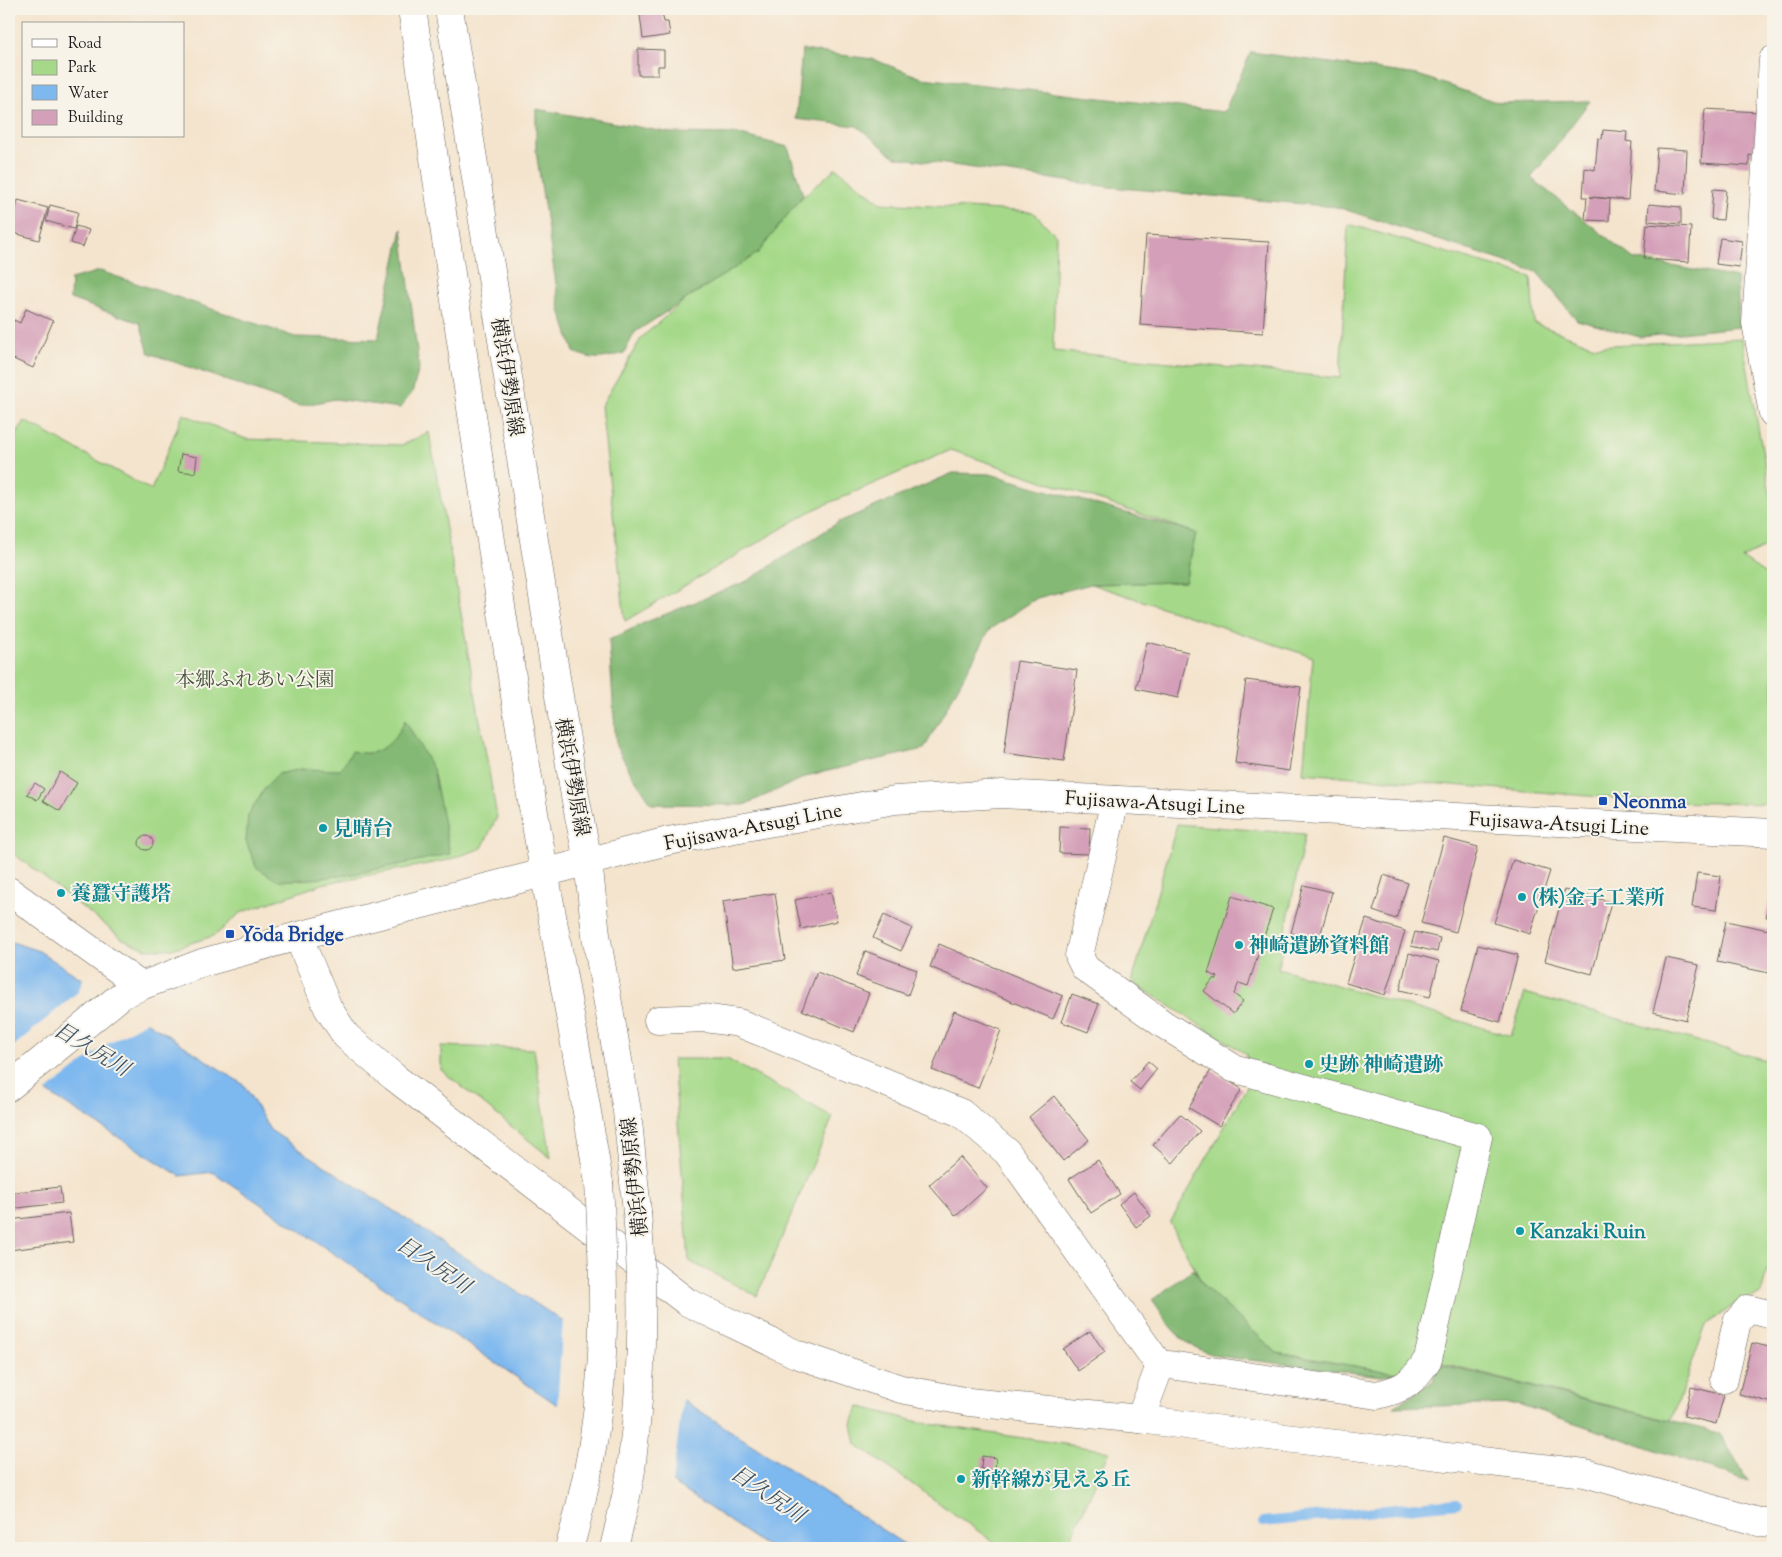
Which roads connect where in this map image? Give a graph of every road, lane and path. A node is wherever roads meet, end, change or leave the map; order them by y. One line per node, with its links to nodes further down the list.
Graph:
1 (412, 9): 10 (main road, 横浜伊勢原線)
2 (449, 9): 9 (main road, 横浜伊勢原線)
3 (1773, 60): 4 (main road)
4 (1772, 100): 5 (main road)
5 (1767, 246): 6 (main road)
6 (1773, 413)
7 (1115, 800): 8 (main road, Fujisawa-Atsugi Line); 9 (main road, Fujisawa-Atsugi Line); 17 (main road)
8 (1773, 833)
9 (588, 861): 10 (main road, Fujisawa-Atsugi Line); 22 (main road, 横浜伊勢原線, bridge)
10 (544, 873): 12 (main road); 21 (main road, 横浜伊勢原線, bridge)
11 (9, 891): 13 (main road)
12 (298, 936): 13 (main road); 19 (main road)
13 (138, 987): 15 (main road)
14 (658, 1020): 17 (main road)
15 (11, 1085)
16 (1773, 1315): 18 (main road)
17 (1160, 1366): 19 (main road)
18 (1724, 1379)
19 (1140, 1419): 20 (main road)
20 (1773, 1522)
21 (569, 1548)
22 (614, 1548)

